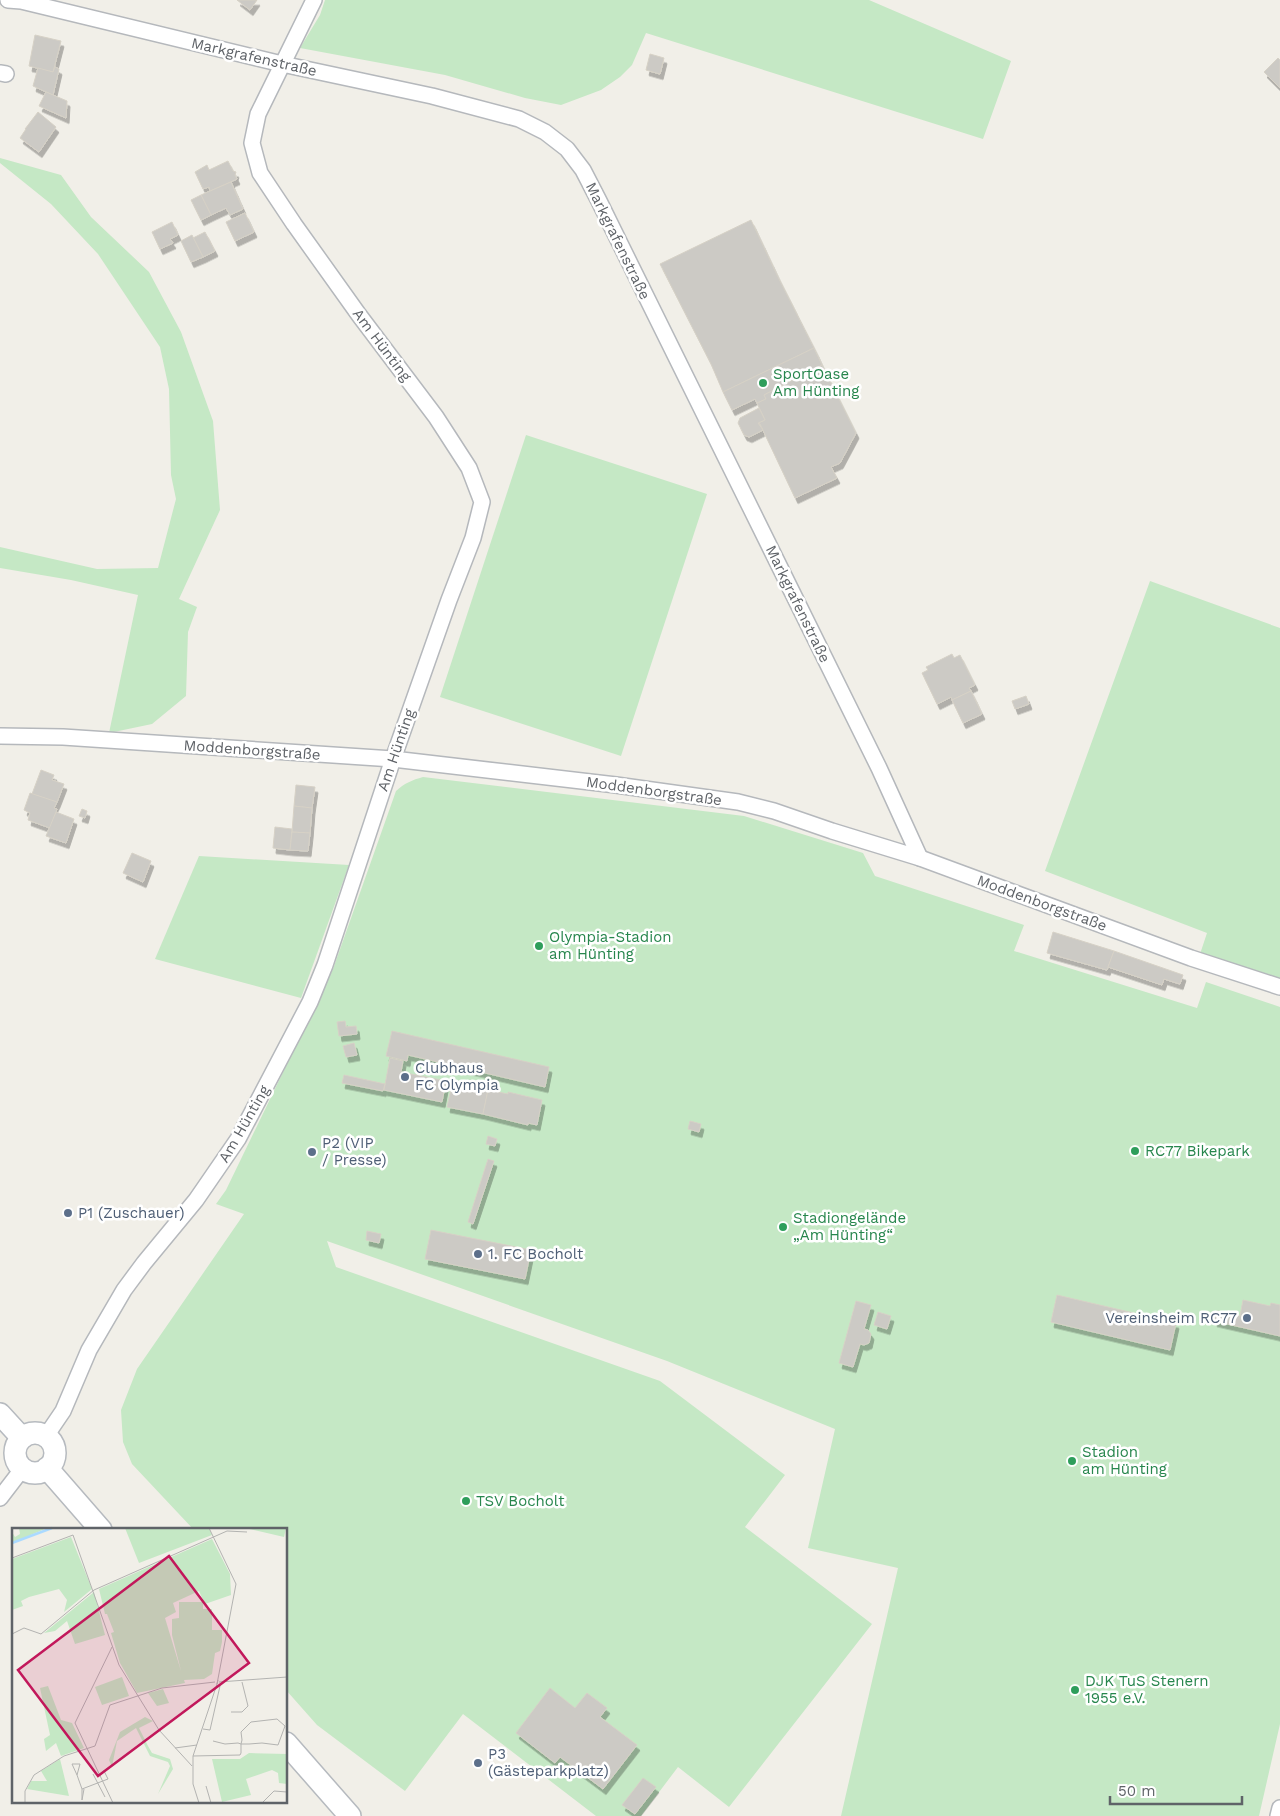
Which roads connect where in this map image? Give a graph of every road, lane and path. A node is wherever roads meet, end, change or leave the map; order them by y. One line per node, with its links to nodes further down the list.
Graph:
1 (8, 0): 3 (street, Markgrafenstraße)
2 (314, 0): 3 (street, Am Hünting)
3 (282, 64): 5 (street, Am Hünting); 6 (street, Markgrafenstraße)
4 (0, 736): 5 (street, Moddenborgstraße)
5 (393, 759): 6 (street, Moddenborgstraße); 9 (street, Am Hünting)
6 (920, 858): 7 (street, Moddenborgstraße)
7 (1280, 987)
8 (0, 1414): 10 (street)
9 (46, 1436): 10 (street); 12 (street)
10 (22, 1438): 11 (street)
11 (23, 1468): 12 (street); 13 (street)
12 (47, 1468): 14 (street)
13 (0, 1498)
14 (99, 1528)
15 (288, 1745): 17 (street)
16 (1280, 1808): 18 (street)
17 (350, 1816)
18 (1278, 1816)

